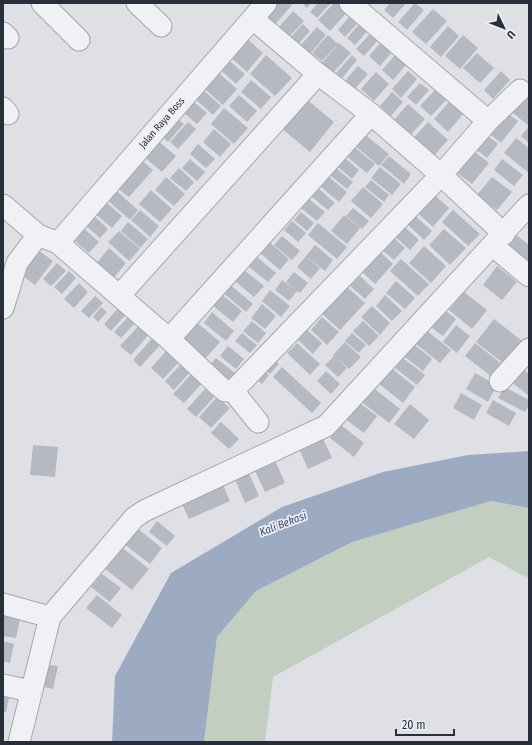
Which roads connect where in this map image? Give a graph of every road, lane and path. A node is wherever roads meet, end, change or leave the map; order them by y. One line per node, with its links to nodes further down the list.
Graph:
1 (42, 3): 7 (street)
2 (137, 3): 6 (street)
3 (266, 3): 5 (street, Jalan Raya Boss)
4 (350, 3): 11 (street)
5 (253, 19): 8 (street); 17 (street, Jalan Raya Boss)
6 (161, 26)
7 (79, 40)
8 (318, 74): 10 (street); 19 (street)
9 (520, 90): 11 (street)
10 (371, 114): 12 (street); 21 (street)
11 (488, 121): 12 (street)
12 (441, 175): 16 (street); 24 (street)
13 (3, 205): 15 (street)
14 (529, 205): 16 (street)
15 (38, 235): 17 (street); 20 (street)
16 (498, 240): 18 (street); 27 (street)
17 (58, 243): 19 (street)
18 (529, 276)
19 (119, 296): 21 (street)
20 (3, 308)
21 (169, 339): 24 (street)
22 (529, 349): 23 (street)
23 (500, 381)
24 (233, 391): 25 (street)
25 (258, 422)
26 (3, 604): 27 (street)
27 (50, 617): 29 (street)
28 (3, 685): 29 (street)
29 (31, 691): 30 (street)
30 (19, 742)

